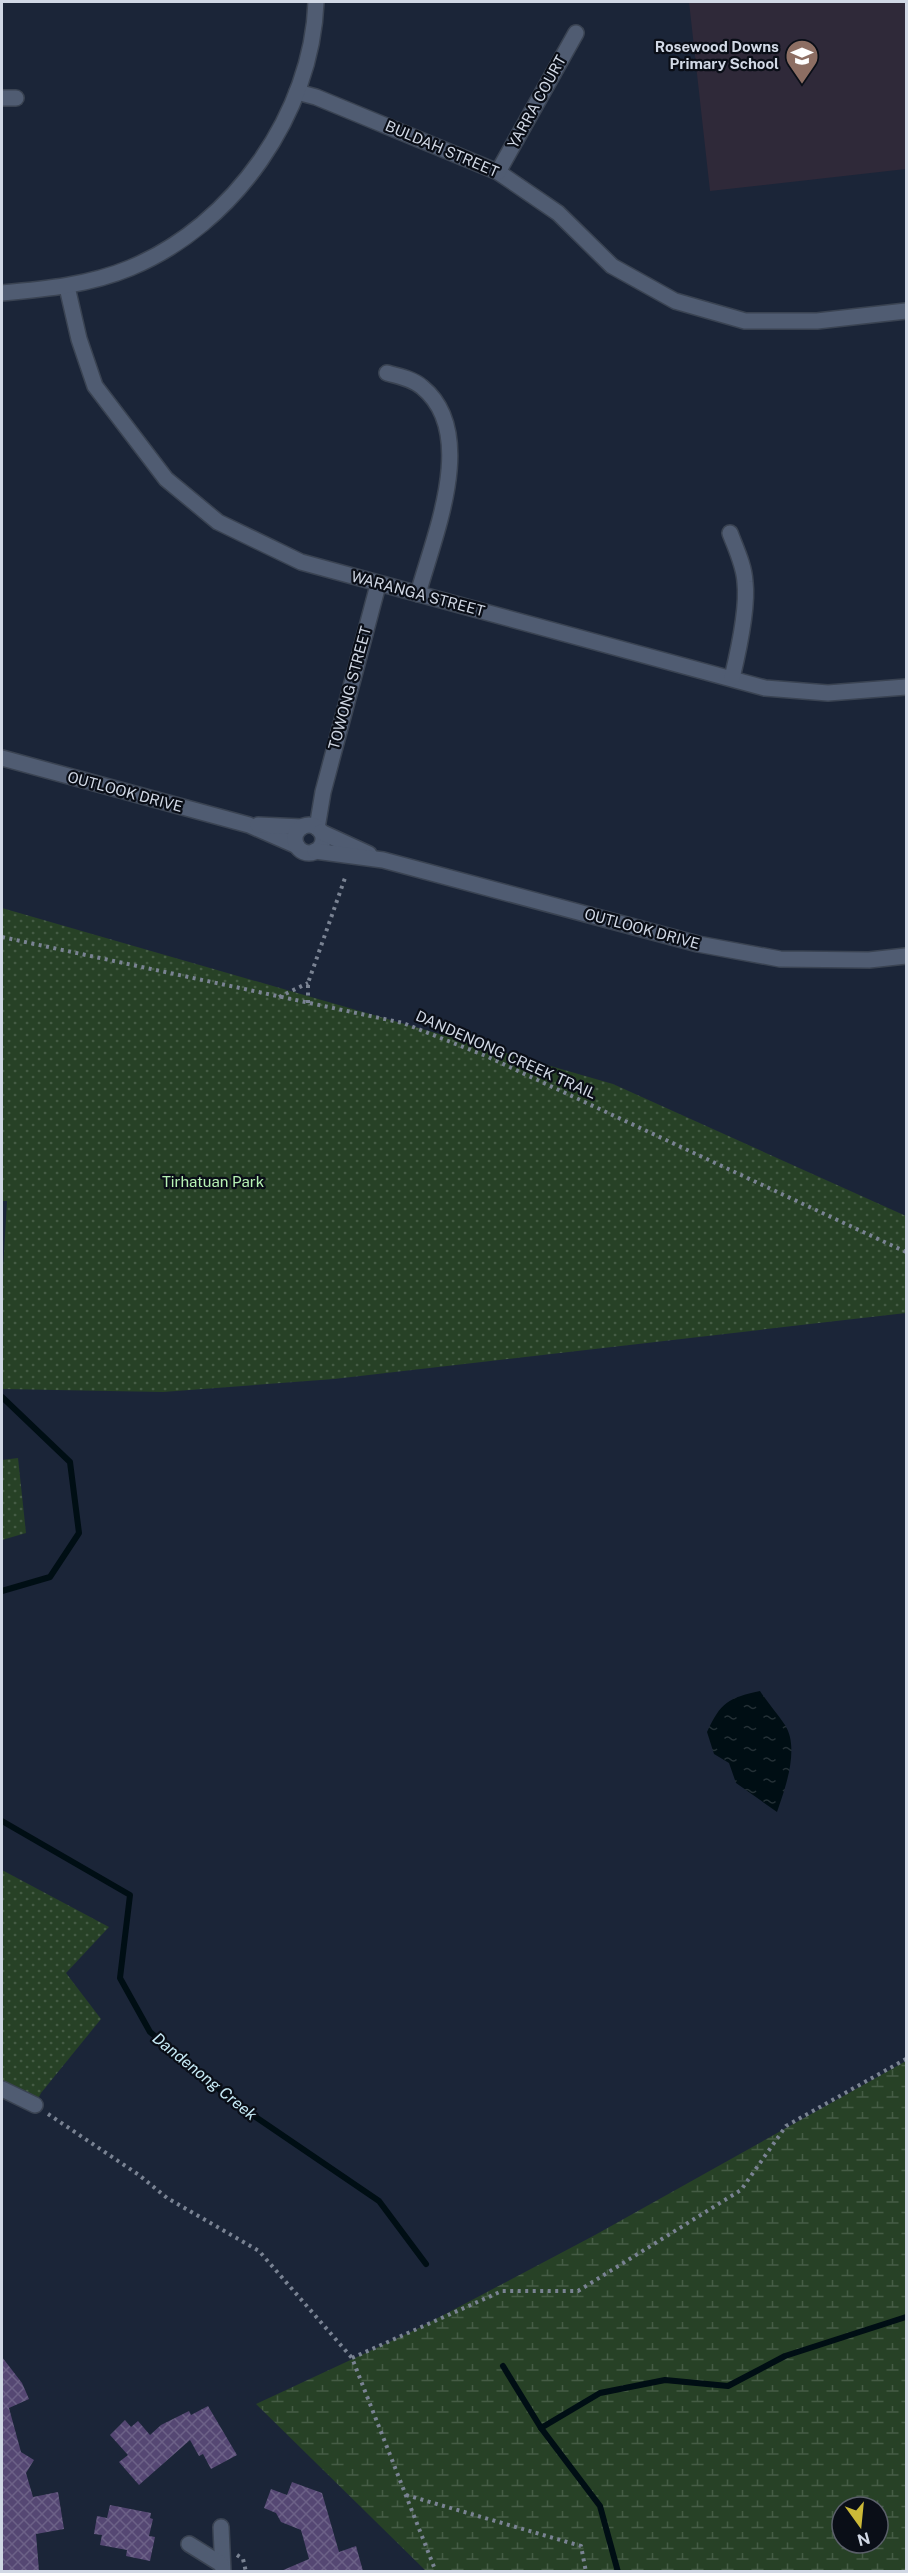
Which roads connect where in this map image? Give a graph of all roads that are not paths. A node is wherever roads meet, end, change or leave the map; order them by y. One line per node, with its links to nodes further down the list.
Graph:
1 (316, 2): 3 (street)
2 (576, 33): 4 (street, YARRA COURT)
3 (297, 92): 4 (street, BULDAH STREET); 5 (street)
4 (498, 172): 7 (street, BULDAH STREET)
5 (67, 287): 6 (street); 10 (street, WARANGA STREET)
6 (2, 293)
7 (906, 311)
8 (387, 373): 11 (street)
9 (730, 533): 12 (street)
10 (378, 585): 11 (street, WARANGA STREET); 16 (street, TOWONG STREET)
11 (418, 594): 12 (street, WARANGA STREET)
12 (732, 678): 13 (street, WARANGA STREET)
13 (906, 687)
14 (2, 758): 15 (street, OUTLOOK DRIVE)
15 (249, 825): 16 (street, OUTLOOK DRIVE); 17 (street, OUTLOOK DRIVE)
16 (312, 828): 17 (street); 18 (street); 19 (street, OUTLOOK DRIVE)
17 (297, 846): 18 (street)
18 (315, 851): 19 (street, OUTLOOK DRIVE)
19 (382, 860): 20 (street, OUTLOOK DRIVE)
20 (906, 956)
21 (2, 2089): 22 (street)
22 (35, 2105)
23 (221, 2527): 25 (street)
24 (189, 2544): 25 (street)
25 (226, 2564)

